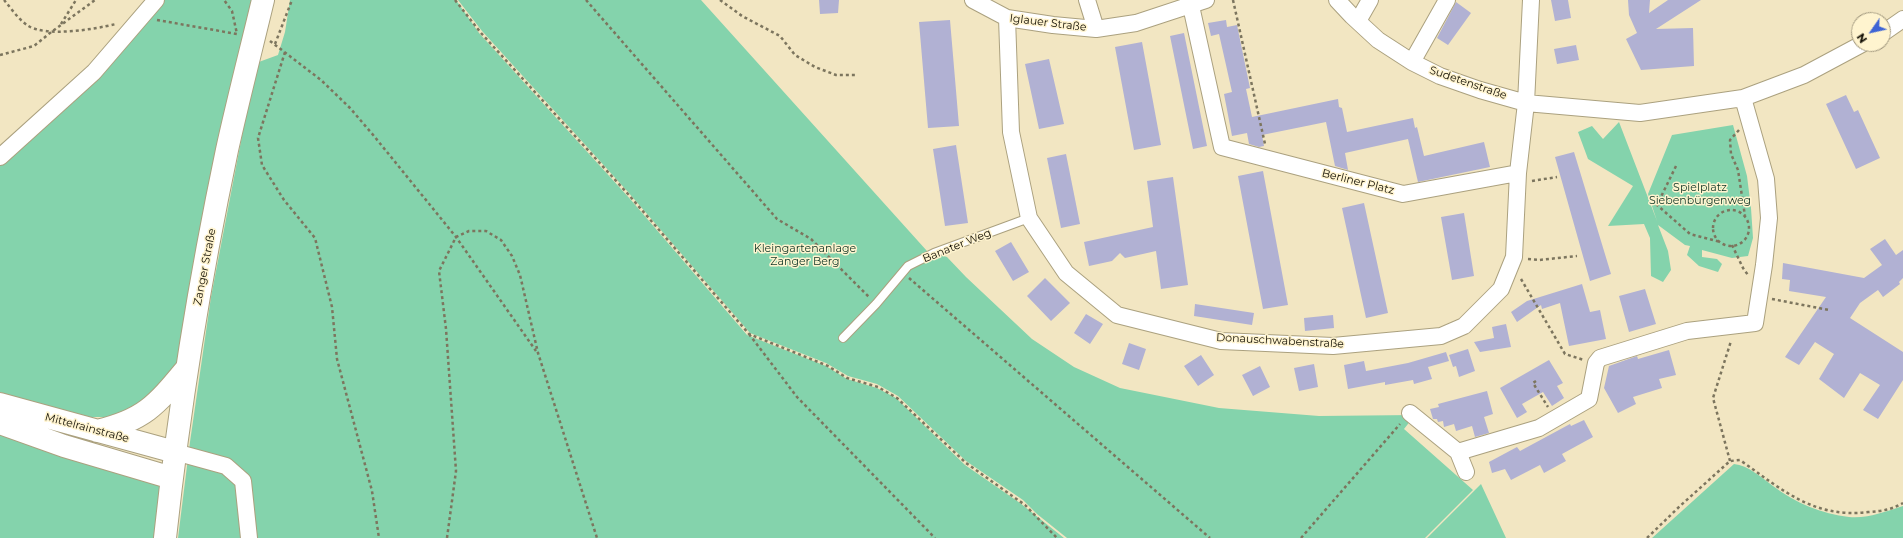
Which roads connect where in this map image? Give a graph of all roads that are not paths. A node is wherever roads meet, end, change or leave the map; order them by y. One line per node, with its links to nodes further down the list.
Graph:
1 (156, 0): 20 (street)
2 (263, 0): 24 (street, Zanger Straße)
3 (1087, 0): 15 (street, Iglauer Straße)
4 (1206, 0): 10 (street, Iglauer Straße)
5 (1337, 0): 13 (street, Sudetenstraße)
6 (1370, 0): 13 (street)
7 (1446, 0): 17 (street)
8 (1531, 0): 19 (street, Donauschwabenstraße)
9 (977, 1): 11 (street, Iglauer Straße)
10 (1180, 5): 15 (street, Iglauer Straße); 21 (street, Berliner Platz)
11 (1007, 18): 15 (street, Iglauer Straße); 22 (street, Donauschwabenstraße)
12 (1903, 19): 14 (street)
13 (1358, 22): 17 (street, Sudetenstraße)
14 (1891, 27)
15 (1096, 29)
16 (1851, 50): 18 (street, Sudetenstraße)
17 (1412, 62): 19 (street, Sudetenstraße)
18 (1743, 98): 19 (street, Sudetenstraße); 30 (street)
19 (1526, 102): 21 (street, Donauschwabenstraße)
20 (0, 157)
21 (1518, 178): 22 (street, Donauschwabenstraße)
22 (1029, 218): 23 (lane, Banater Weg)
23 (843, 338)
24 (186, 368): 28 (street); 29 (street, Zanger Straße)
25 (0, 404): 28 (street, Mittelrainstraße)
26 (1410, 413): 30 (street)
27 (0, 423): 32 (street, Mittelrainstraße)
28 (97, 432): 29 (street, Mittelrainstraße)
29 (175, 452): 32 (street, Zanger Straße); 34 (street)
30 (1458, 452): 31 (street)
31 (1466, 472)
32 (172, 478): 33 (street, Zanger Straße)
33 (165, 538)
34 (249, 538)

